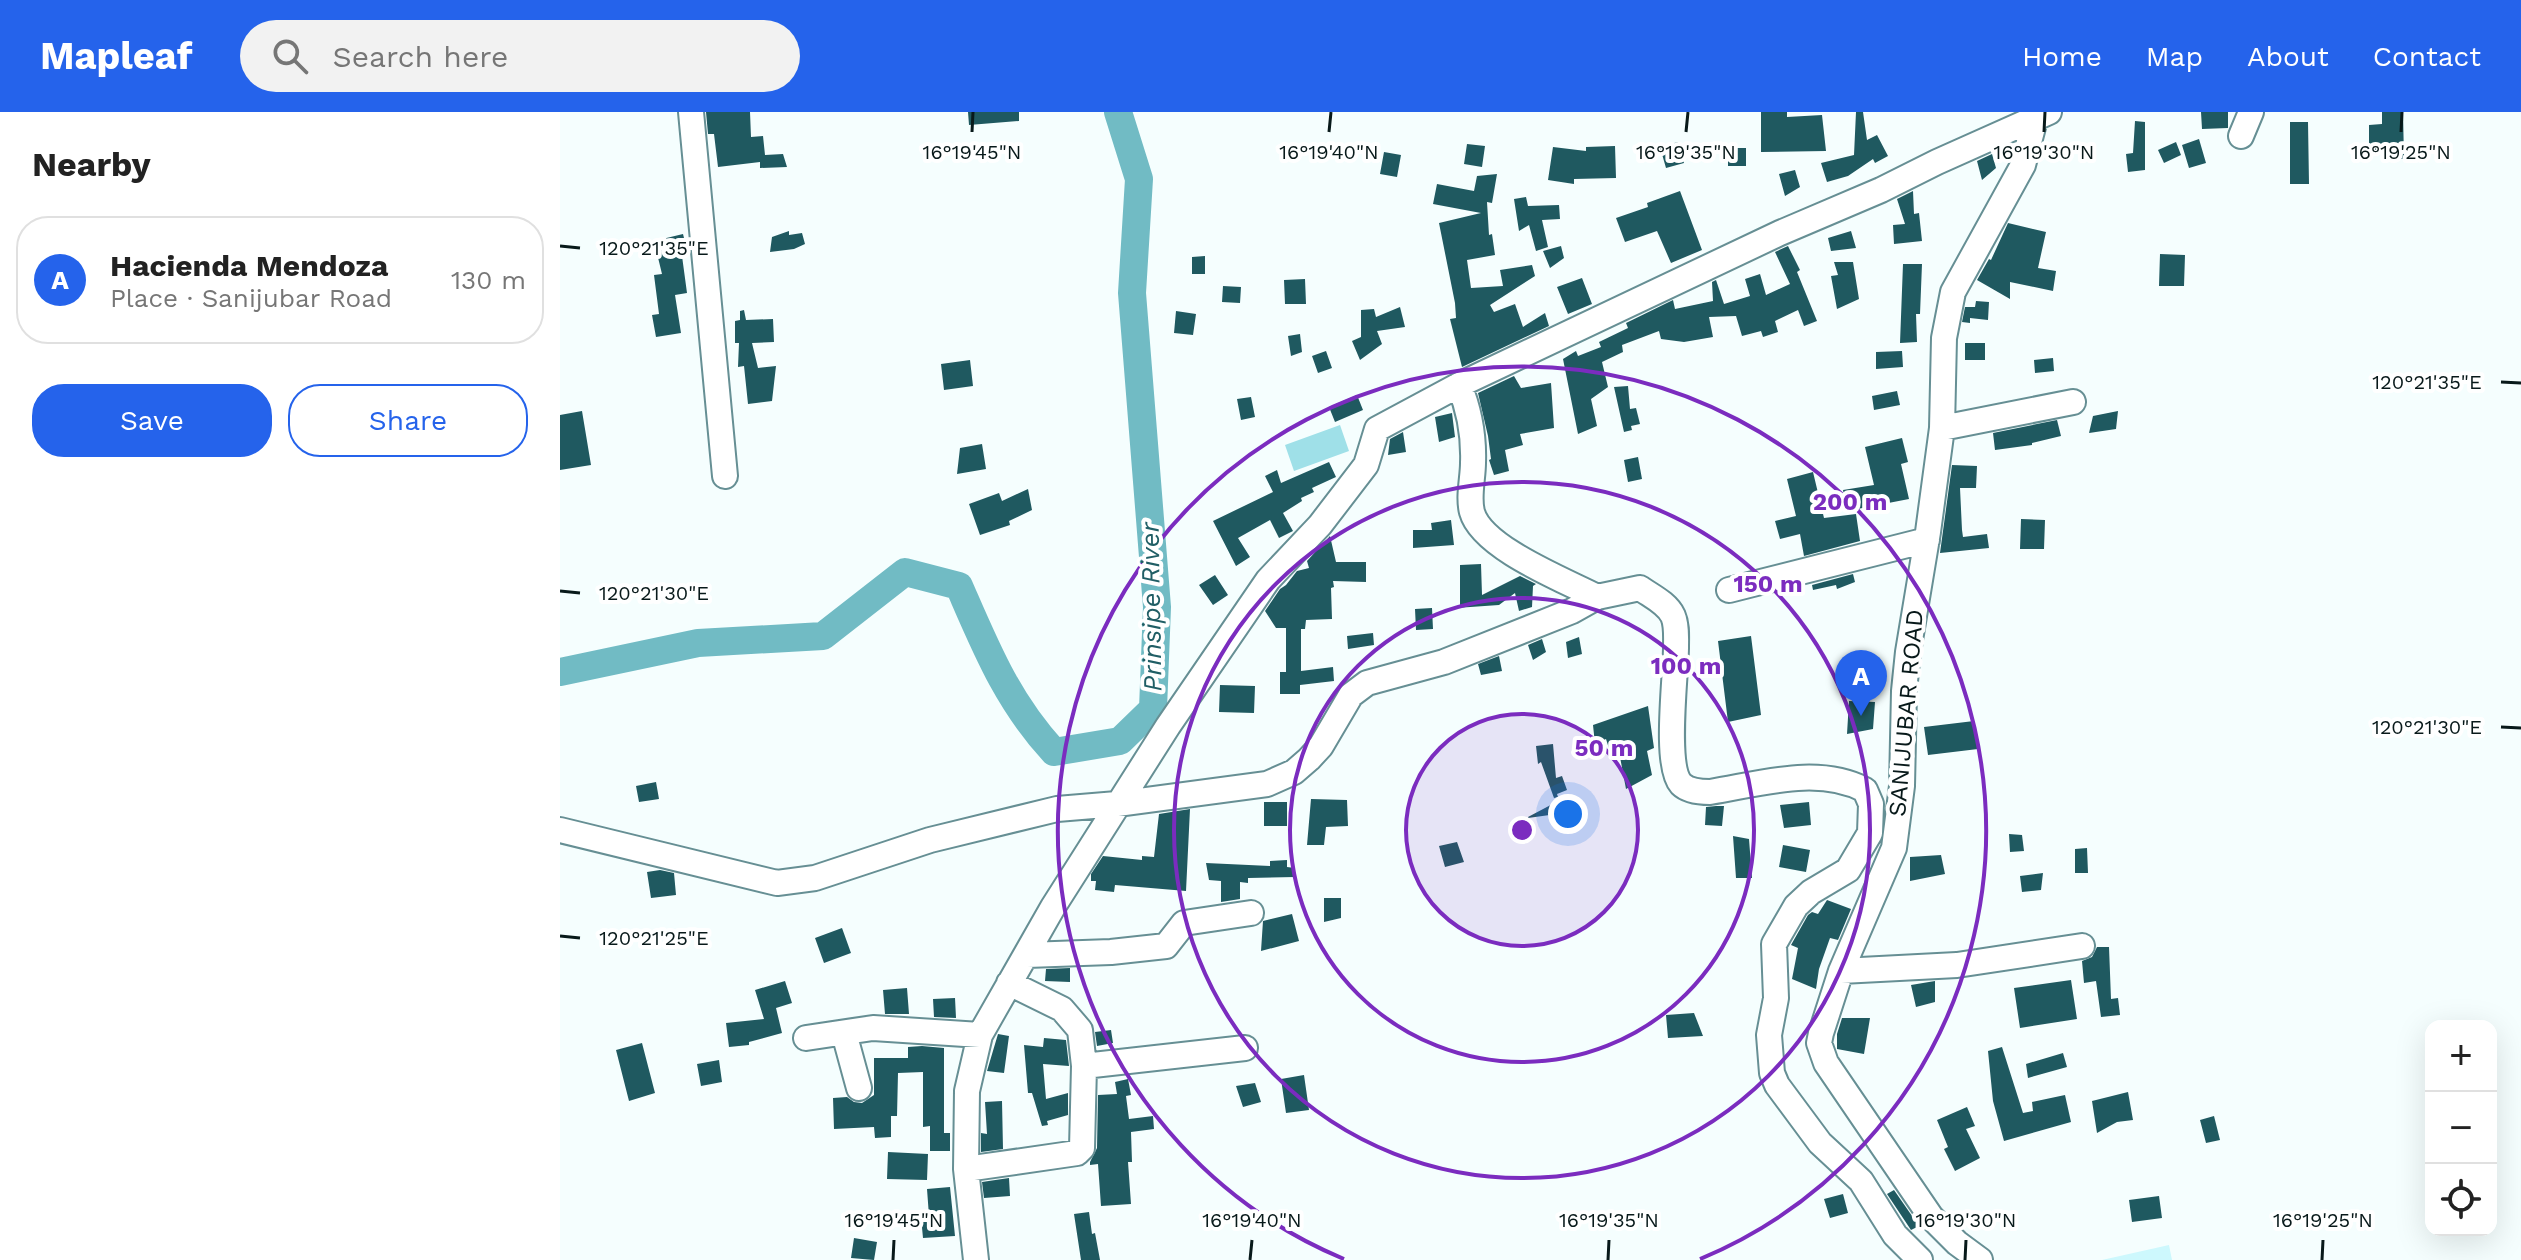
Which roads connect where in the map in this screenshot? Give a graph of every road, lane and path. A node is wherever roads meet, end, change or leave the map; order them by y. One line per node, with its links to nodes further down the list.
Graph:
1 (691, 112): 8 (street)
2 (2251, 112): 4 (street)
3 (2040, 114): 5 (street); 7 (street, SANIJUBAR ROAD)
4 (2241, 136)
5 (1459, 385): 11 (street); 12 (street)
6 (2073, 402): 7 (street)
7 (1942, 428): 9 (street, SANIJUBAR ROAD)
8 (725, 476)
9 (1927, 540): 10 (street); 17 (street, SANIJUBAR ROAD)
10 (1729, 590)
11 (1597, 597): 12 (street); 27 (street)
12 (1117, 804): 13 (street); 16 (street)
13 (560, 830)
14 (1251, 913): 16 (street)
15 (2082, 946): 17 (street)
16 (1027, 955): 18 (street)
17 (1841, 971): 28 (street, SANIJUBAR ROAD)
18 (1009, 983): 20 (street); 22 (street)
19 (844, 1033): 20 (street); 21 (street); 24 (street)
20 (980, 1035): 25 (street)
21 (806, 1038)
22 (1084, 1066): 23 (street); 25 (street)
23 (1240, 1074)
24 (859, 1088)
25 (966, 1169): 26 (street)
26 (976, 1260)
27 (1920, 1260)
28 (1980, 1260)

